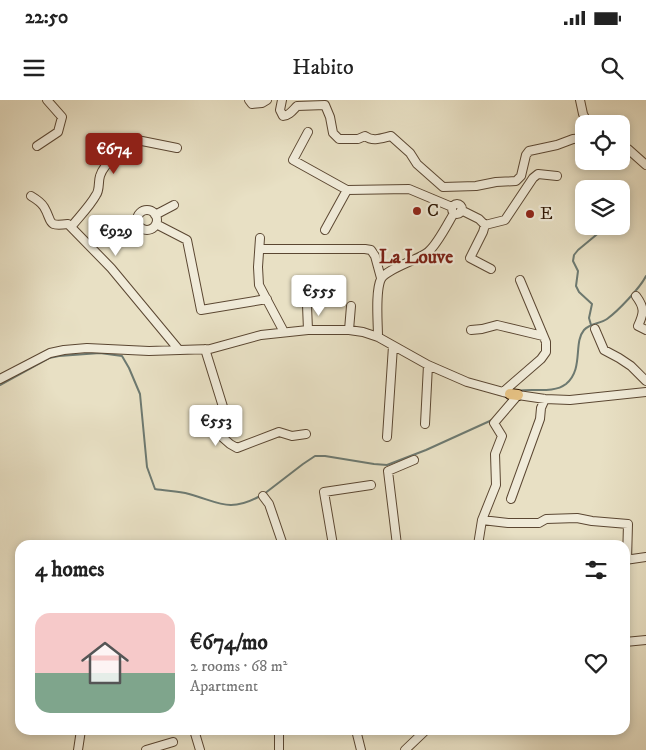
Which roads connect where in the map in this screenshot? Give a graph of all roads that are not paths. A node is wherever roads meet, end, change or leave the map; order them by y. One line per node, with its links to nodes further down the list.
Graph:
1 (47, 100): 9 (street)
2 (250, 100): 3 (street)
3 (267, 100)
4 (282, 100): 8 (street)
5 (580, 100): 6 (street)
6 (584, 115)
7 (308, 132): 14 (street)
8 (575, 139)
9 (37, 146)
10 (177, 148): 22 (street)
11 (630, 151): 12 (street)
12 (646, 165)
13 (557, 176): 21 (street)
14 (347, 190): 17 (street); 23 (street)
15 (31, 196): 22 (street)
16 (174, 206): 18 (street)
17 (456, 210): 21 (street); 28 (street)
18 (155, 215): 19 (street); 20 (street)
19 (156, 224): 20 (street); 31 (street)
20 (138, 225): 24 (street)
21 (485, 225): 27 (street)
22 (72, 227): 44 (street)
23 (325, 230)
24 (106, 235)
25 (260, 238): 26 (street)
26 (260, 249): 28 (street); 31 (street)
27 (491, 269)
28 (381, 278): 41 (street)
29 (520, 280): 40 (street)
30 (636, 296): 38 (street)
31 (267, 299): 39 (street)
32 (307, 305): 35 (street)
33 (351, 306): 36 (street)
34 (595, 329): 47 (street)
35 (308, 330): 36 (street); 39 (street)
36 (349, 330): 41 (street)
37 (471, 330): 40 (street)
38 (646, 330)
39 (284, 332): 43 (street)
40 (544, 336): 49 (street)
41 (378, 337): 42 (street)
42 (392, 346): 45 (street); 53 (street)
43 (205, 349): 44 (street); 52 (street)
44 (179, 350): 46 (street)
45 (428, 365): 49 (street); 51 (street)
46 (0, 379)
47 (646, 381)
48 (646, 392): 50 (street)
49 (512, 394): 50 (street); 58 (street)
50 (546, 399): 57 (street)
51 (425, 424)
52 (306, 434)
53 (387, 436)
54 (414, 460): 61 (street)
55 (372, 485): 60 (street)
56 (263, 496): 59 (street)
57 (511, 499)
58 (482, 520): 62 (street); 63 (street)
59 (281, 540)
60 (332, 540)
61 (396, 540)
62 (479, 540)
63 (627, 540)
64 (646, 557): 65 (street)
65 (630, 559)
66 (646, 640): 67 (street)
67 (630, 642)
68 (81, 735): 74 (street)
69 (196, 735): 76 (street)
70 (279, 735): 77 (street)
71 (357, 735): 78 (street)
72 (421, 735): 79 (street)
73 (173, 742): 75 (street)
74 (78, 750)
75 (146, 750)
76 (200, 750)
77 (279, 750)
78 (361, 750)
79 (405, 750)

